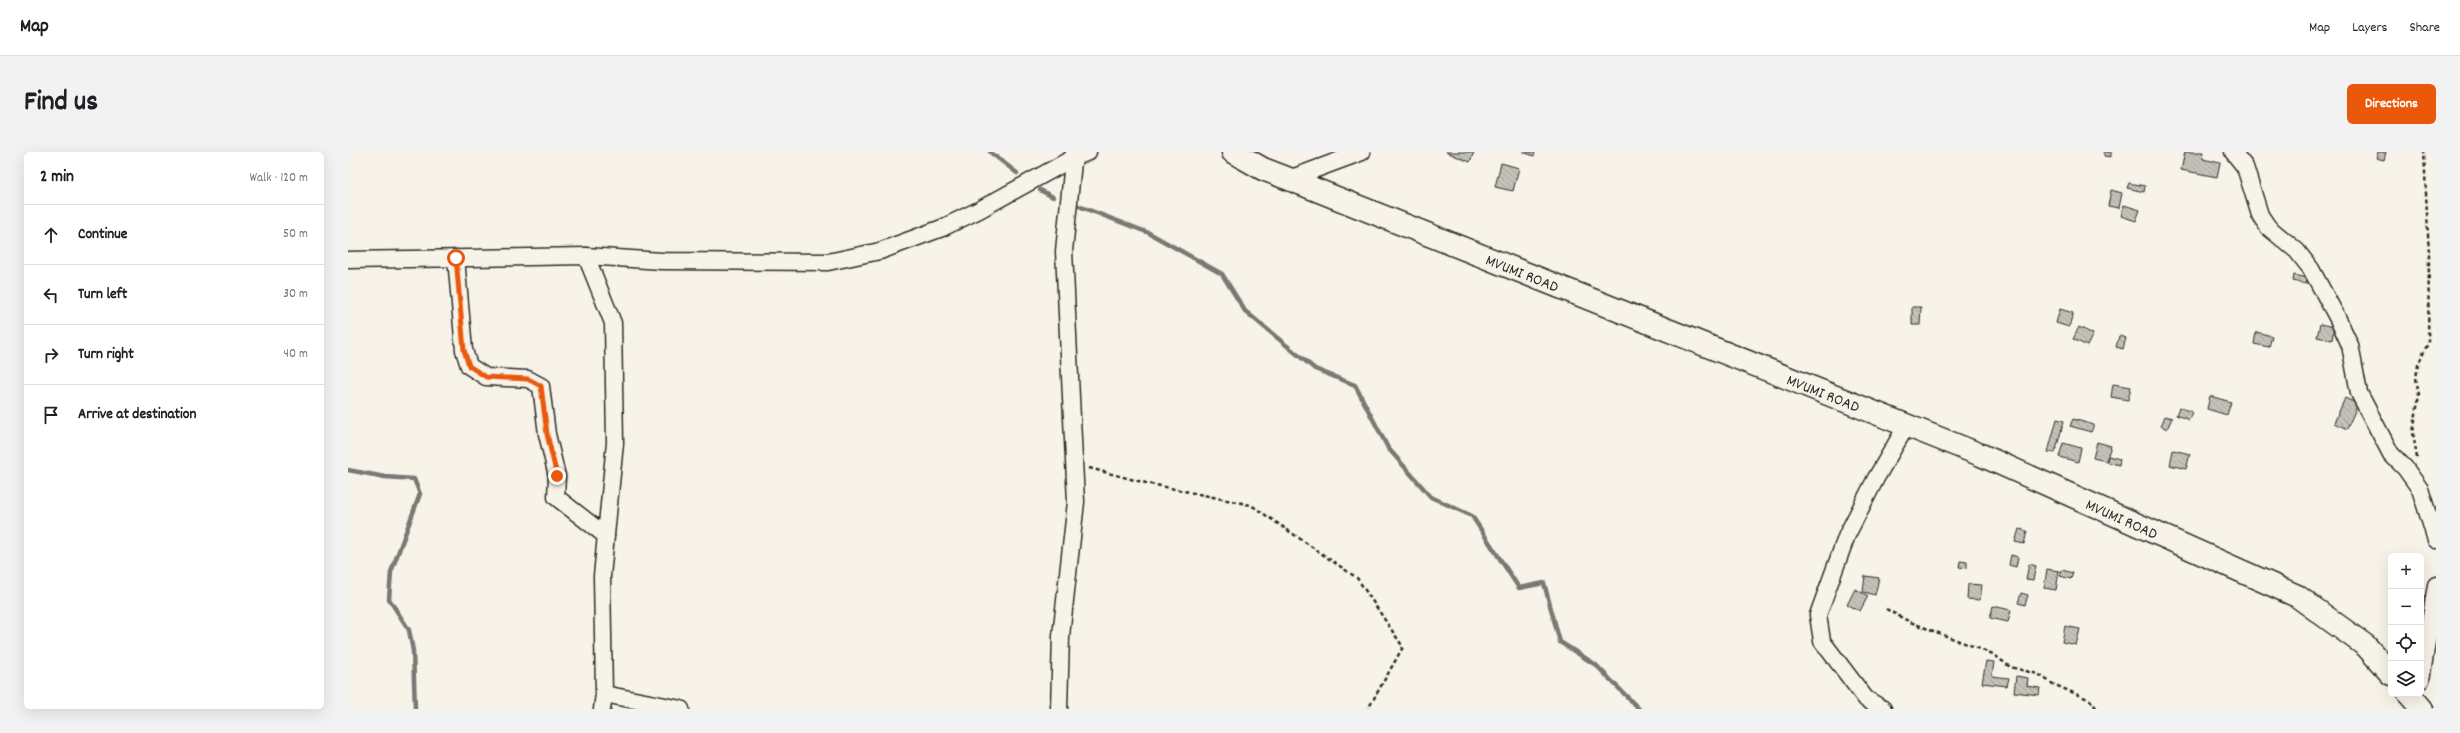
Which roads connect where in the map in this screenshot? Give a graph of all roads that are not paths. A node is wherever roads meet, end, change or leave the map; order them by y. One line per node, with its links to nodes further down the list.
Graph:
1 (1088, 152): 5 (street)
2 (1233, 152): 6 (street, MVUMI ROAD)
3 (1362, 152): 6 (street)
4 (2233, 152): 12 (street)
5 (1074, 155): 7 (street); 18 (street)
6 (1289, 179): 10 (street, MVUMI ROAD)
7 (586, 256): 8 (street); 11 (street)
8 (456, 258): 9 (street); 11 (street)
9 (348, 260)
10 (1907, 425): 15 (street, MVUMI ROAD); 19 (street)
11 (606, 536): 16 (street)
12 (2436, 540)
13 (2436, 585): 14 (street)
14 (2424, 661)
15 (2388, 671)
16 (603, 701): 17 (street)
17 (681, 709)
18 (1058, 709)
19 (1883, 709)

